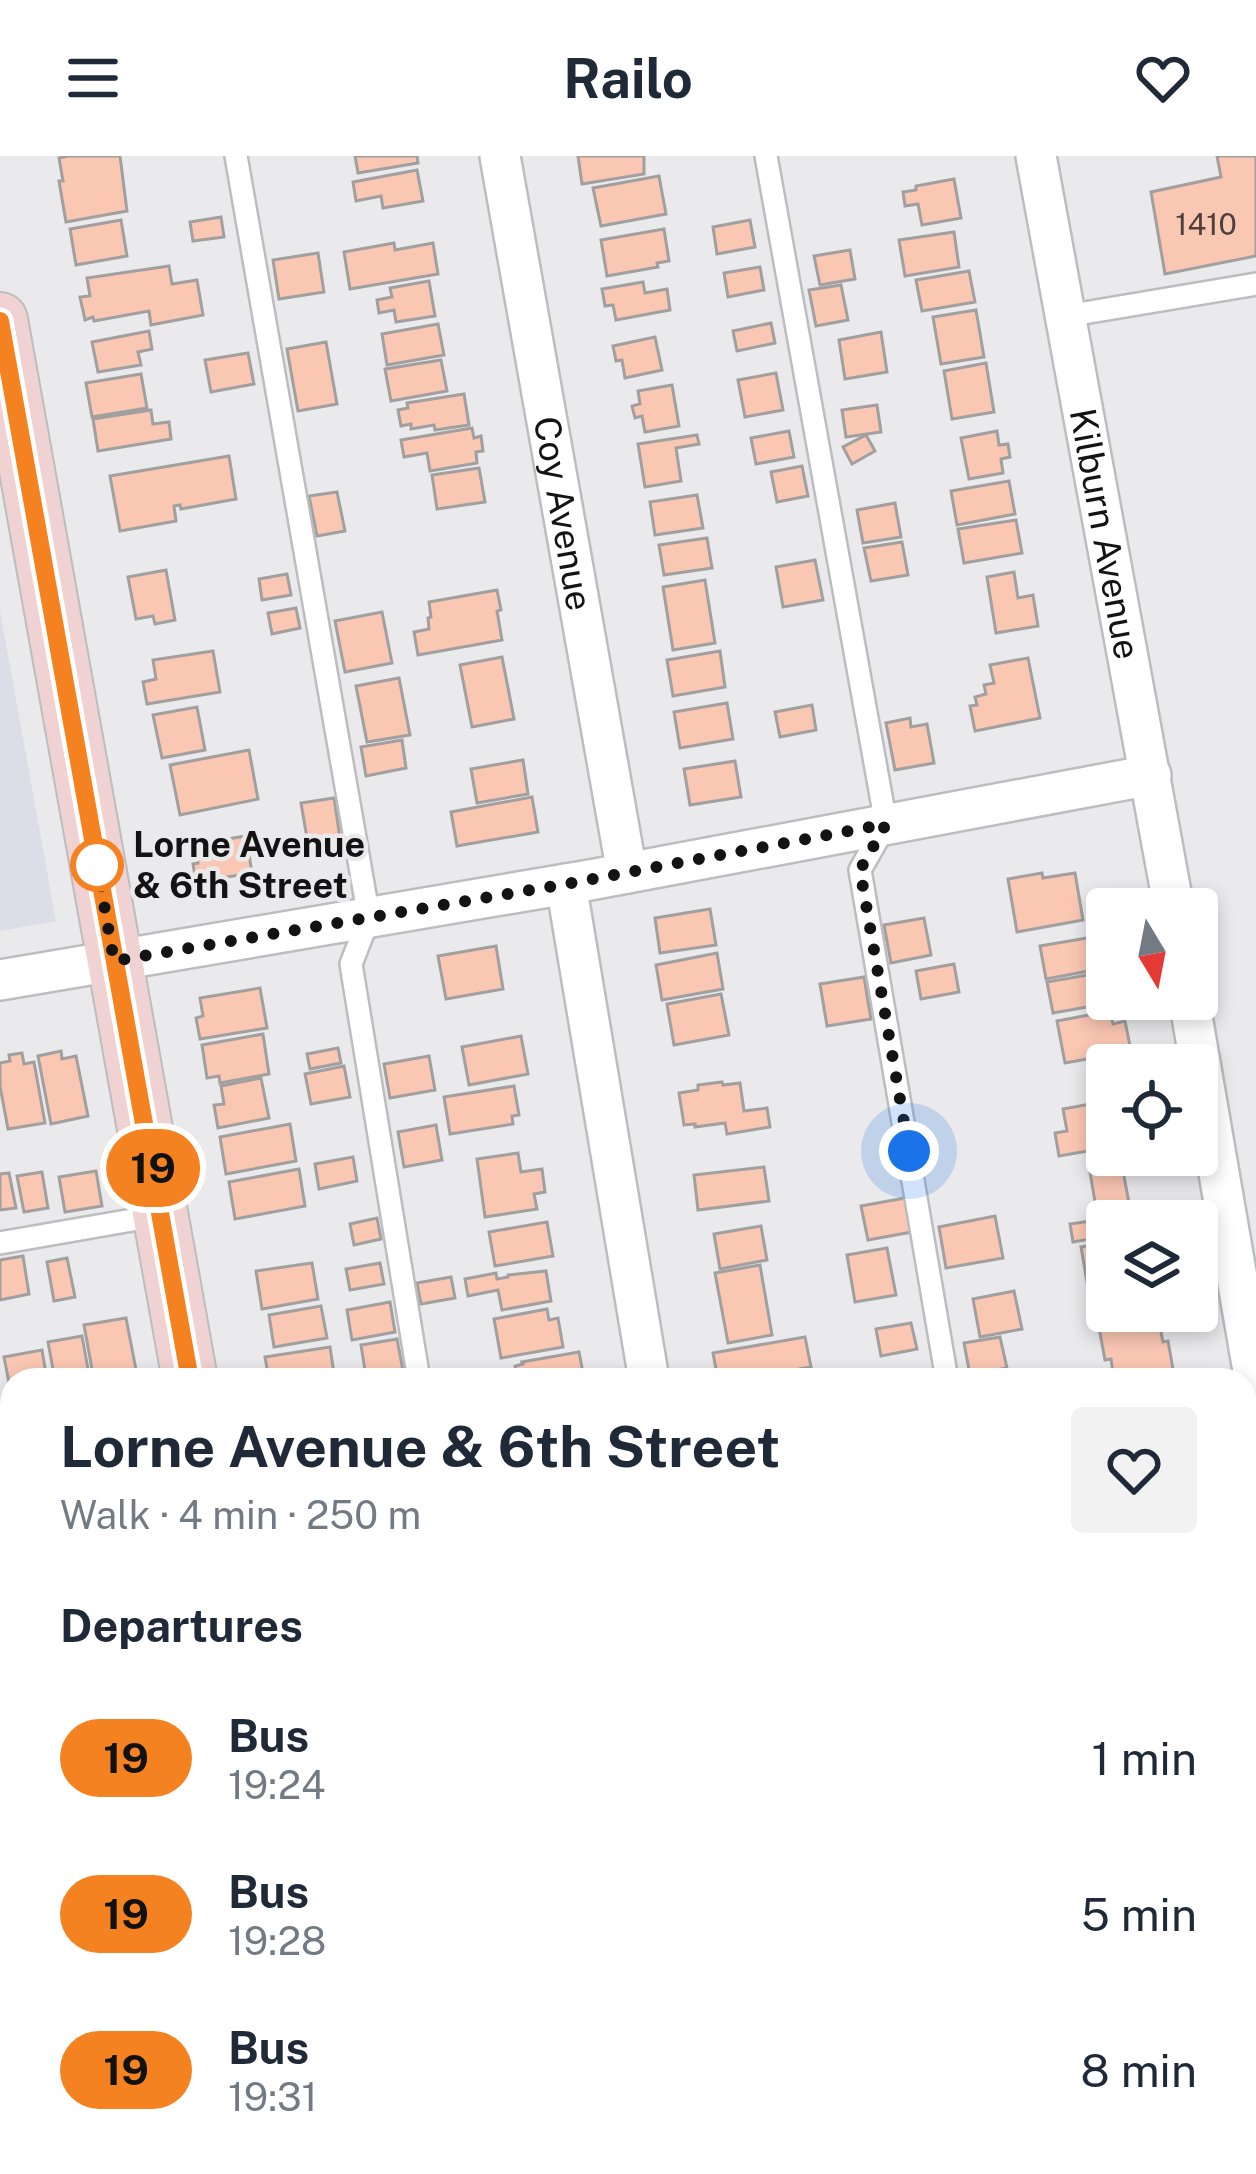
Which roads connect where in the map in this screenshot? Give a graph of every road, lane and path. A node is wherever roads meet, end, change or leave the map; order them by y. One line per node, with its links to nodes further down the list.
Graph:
1 (236, 156): 14 (lane)
2 (500, 156): 11 (street, Coy Avenue)
3 (766, 156): 10 (lane)
4 (1036, 156): 6 (street, Kilburn Avenue)
5 (1256, 284): 6 (lane)
6 (1066, 316): 9 (street, Kilburn Avenue)
7 (0, 320): 8 (main road)
8 (15, 496): 15 (main road)
9 (1151, 775): 10 (street); 13 (street, Kilburn Avenue)
10 (886, 824): 11 (street); 23 (lane)
11 (627, 873): 12 (street)
12 (566, 884): 14 (street); 22 (street)
13 (1170, 888)
14 (369, 918): 15 (street); 21 (lane)
15 (114, 961): 16 (street); 18 (main road)
16 (0, 980)
17 (1193, 1020): 24 (street)
18 (161, 1215): 19 (lane); 20 (main road)
19 (0, 1244)
20 (188, 1368)
21 (417, 1368)
22 (647, 1368)
23 (945, 1368)
24 (1253, 1368)

